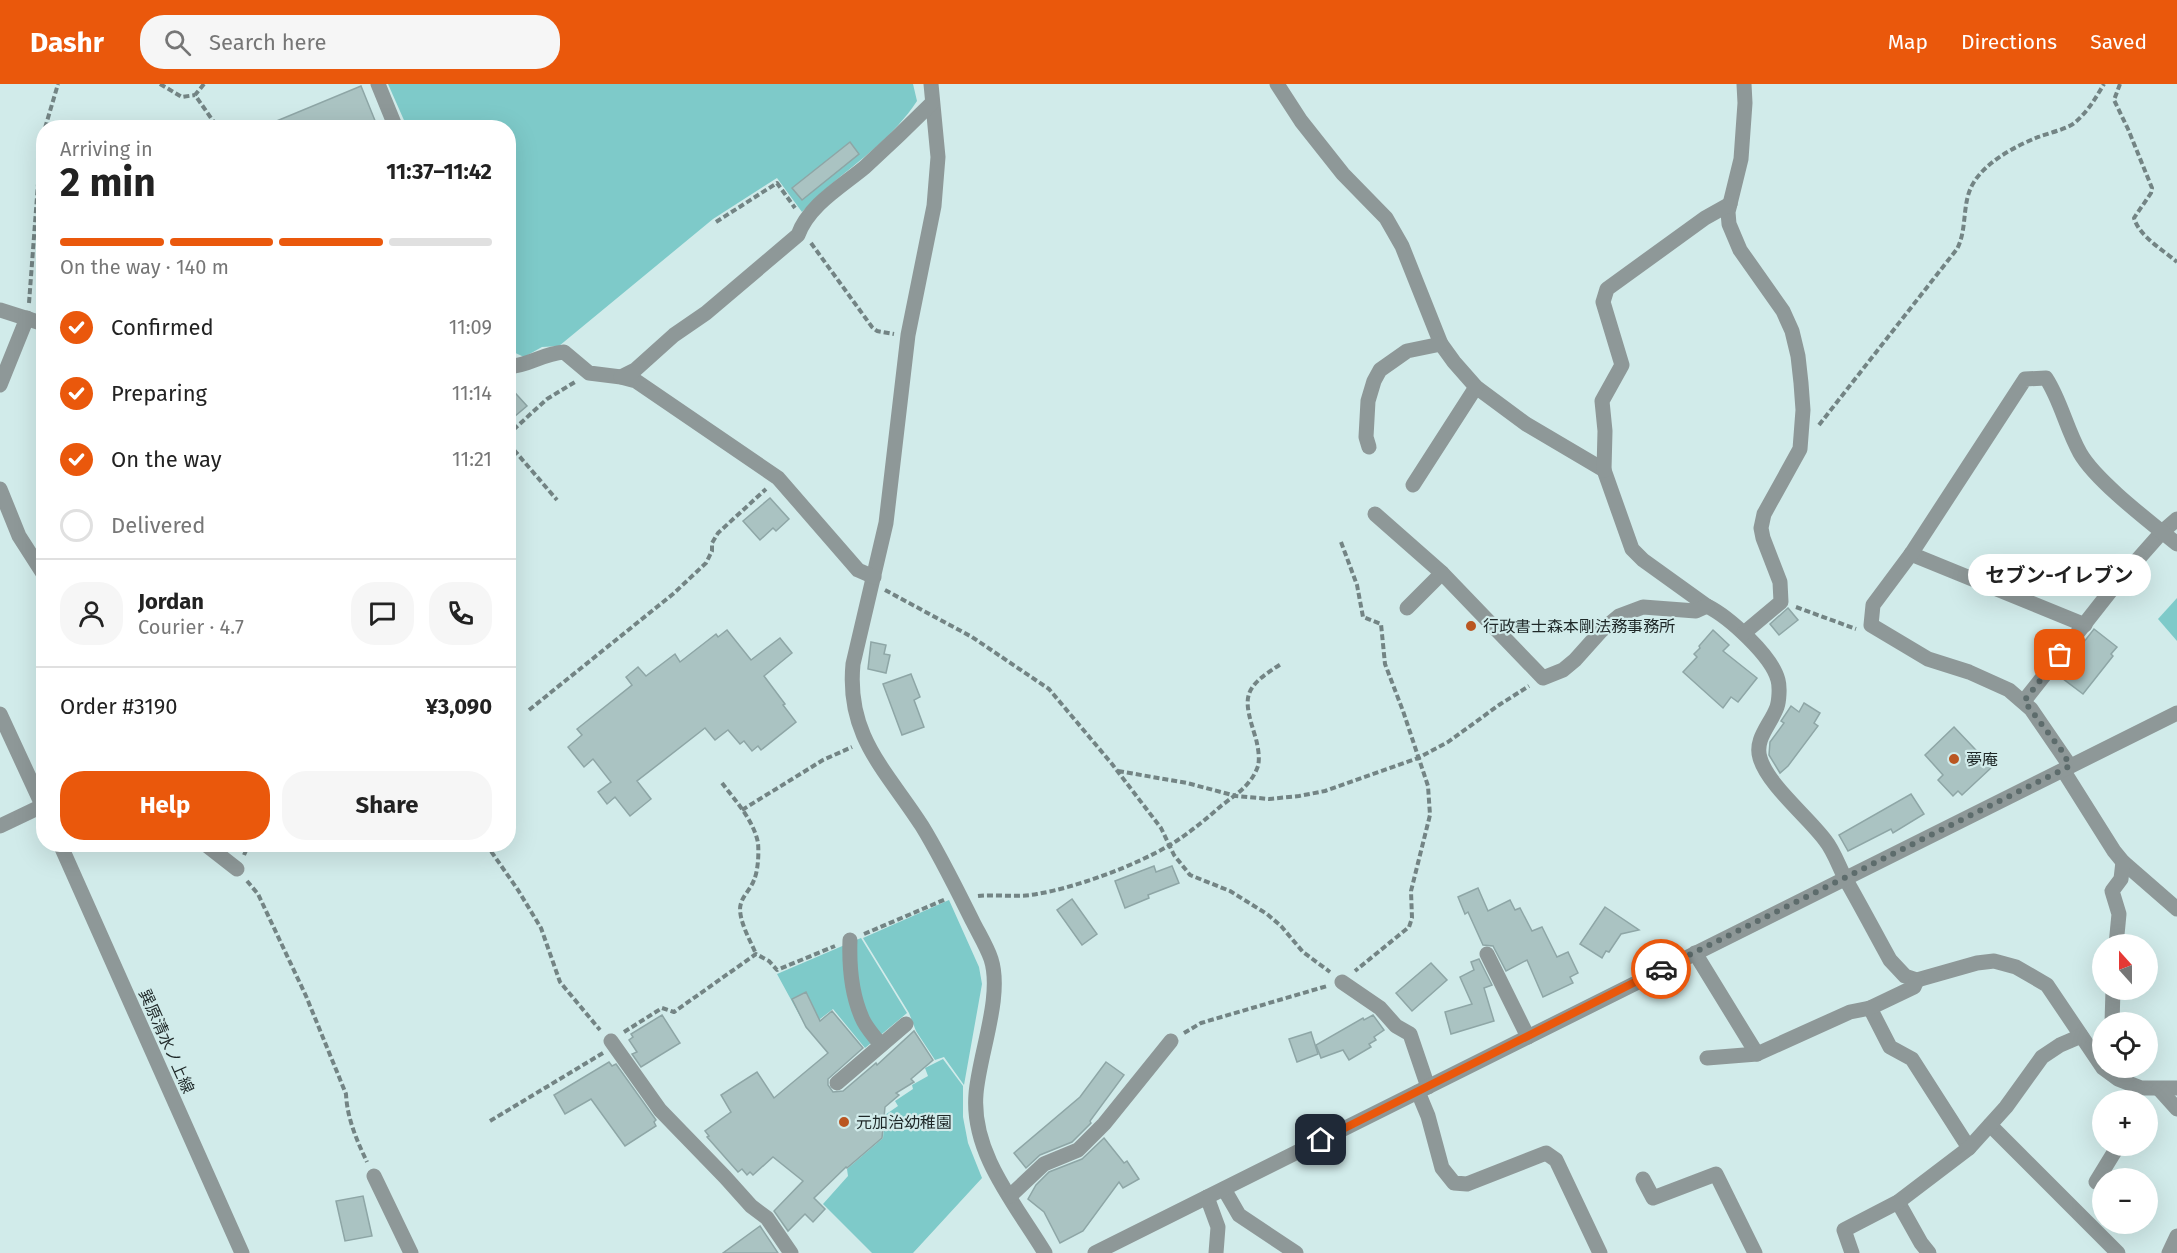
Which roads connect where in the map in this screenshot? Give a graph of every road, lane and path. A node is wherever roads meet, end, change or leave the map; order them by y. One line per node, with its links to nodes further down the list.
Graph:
1 (58, 84): 12 (path)
2 (160, 84): 10 (path)
3 (204, 84): 10 (path)
4 (378, 84): 14 (street)
5 (932, 84): 11 (street)
6 (1277, 84): 24 (street)
7 (1744, 84): 15 (street)
8 (2104, 84): 32 (path)
9 (2120, 84): 19 (path)
10 (195, 95): 13 (path)
11 (932, 103): 18 (street); 23 (street)
12 (47, 120)
13 (212, 120)
14 (393, 120)
15 (1730, 204): 32 (street); 34 (street)
16 (36, 206): 21 (path)
17 (716, 222): 18 (path)
18 (801, 227): 23 (path); 27 (street)
19 (2177, 262)
20 (0, 310): 21 (street)
21 (27, 318): 22 (street); 28 (street)
22 (36, 321)
23 (908, 335): 47 (street)
24 (1440, 344): 29 (street); 31 (street)
25 (516, 366): 26 (street)
26 (588, 374): 27 (street); 30 (path)
27 (621, 377): 35 (street)
28 (0, 385)
29 (1476, 387): 34 (street); 36 (street)
30 (516, 427)
31 (1369, 447)
32 (1800, 449): 48 (street)
33 (516, 452): 38 (path)
34 (1604, 470): 49 (street)
35 (778, 478): 47 (street); 57 (path)
36 (1413, 485)
37 (0, 489): 45 (street)
38 (557, 500)
39 (1375, 514): 46 (street)
40 (2177, 519): 41 (street)
41 (2162, 532): 43 (street); 44 (street); 52 (street)
42 (1341, 542): 61 (path)
43 (2177, 544)
44 (1911, 554): 51 (street); 52 (street)
45 (36, 563)
46 (1442, 573): 50 (street); 55 (street)
47 (873, 581): 60 (street); 63 (path)
48 (1781, 602): 51 (path); 53 (street)
49 (1707, 606): 53 (street); 55 (street)
50 (1407, 608)
51 (1871, 625): 56 (street)
52 (2085, 625): 56 (street)
53 (1744, 633): 76 (street)
54 (1281, 664): 66 (path)
55 (1543, 678): 61 (path)
56 (2024, 701): 62 (street)
57 (529, 710)
58 (2177, 713): 62 (street)
59 (0, 714): 65 (street)
60 (866, 741): 68 (path); 77 (street)
61 (1418, 758): 66 (path); 85 (path)
62 (2066, 768): 74 (street); 76 (street)
63 (1116, 771): 66 (path); 70 (path)
64 (722, 783): 68 (path)
65 (36, 792)
66 (1236, 796): 70 (path)
67 (36, 810): 69 (street)
68 (742, 810): 82 (path)
69 (0, 826)
70 (1169, 846): 77 (path); 85 (path)
71 (64, 852): 114 (street, 巽原清水ノ上線)
72 (215, 852): 75 (street)
73 (492, 852): 91 (path)
74 (2123, 862): 78 (street); 79 (street)
75 (237, 869): 107 (path)
76 (1845, 877): 81 (street); 84 (street)
77 (961, 897): 80 (path); 110 (street)
78 (2177, 909)
79 (2117, 934)
80 (850, 940): 82 (path); 92 (street)
81 (1695, 953): 88 (street); 94 (street)
82 (756, 954): 91 (path)
83 (1487, 954): 88 (street)
84 (1917, 980): 86 (street); 89 (street)
85 (1342, 982): 90 (path); 100 (street)
86 (1870, 1008): 94 (street); 106 (street)
87 (906, 1024): 92 (street)
88 (1528, 1036): 100 (street)
89 (2081, 1036): 93 (street); 105 (street)
90 (1171, 1041): 110 (street)
91 (612, 1044): 104 (path); 116 (street)
92 (881, 1045): 97 (street)
93 (2092, 1052)
94 (1757, 1054): 95 (street)
95 (1707, 1058)
96 (2117, 1078): 101 (street)
97 (837, 1083)
98 (2177, 1088): 99 (street)
99 (2158, 1089): 102 (street); 103 (street)
100 (1423, 1090): 109 (street); 121 (street)
101 (2130, 1090)
102 (2153, 1090)
103 (2177, 1109)
104 (490, 1121)
105 (1990, 1125): 106 (street); 125 (street)
106 (1969, 1148): 112 (street)
107 (374, 1176): 115 (street)
108 (1643, 1179): 122 (street)
109 (1224, 1189): 111 (street); 120 (street)
110 (1010, 1196): 117 (street)
111 (1207, 1197): 118 (street); 119 (street)
112 (1898, 1202): 123 (street); 124 (street)
113 (2177, 1236): 126 (street)
114 (242, 1253)
115 (411, 1253)
116 (791, 1253)
117 (1046, 1253)
118 (1095, 1253)
119 (1216, 1253)
120 (1296, 1253)
121 (1600, 1253)
122 (1755, 1253)
123 (1852, 1253)
124 (1929, 1253)
125 (2118, 1253)
126 (2169, 1253)

